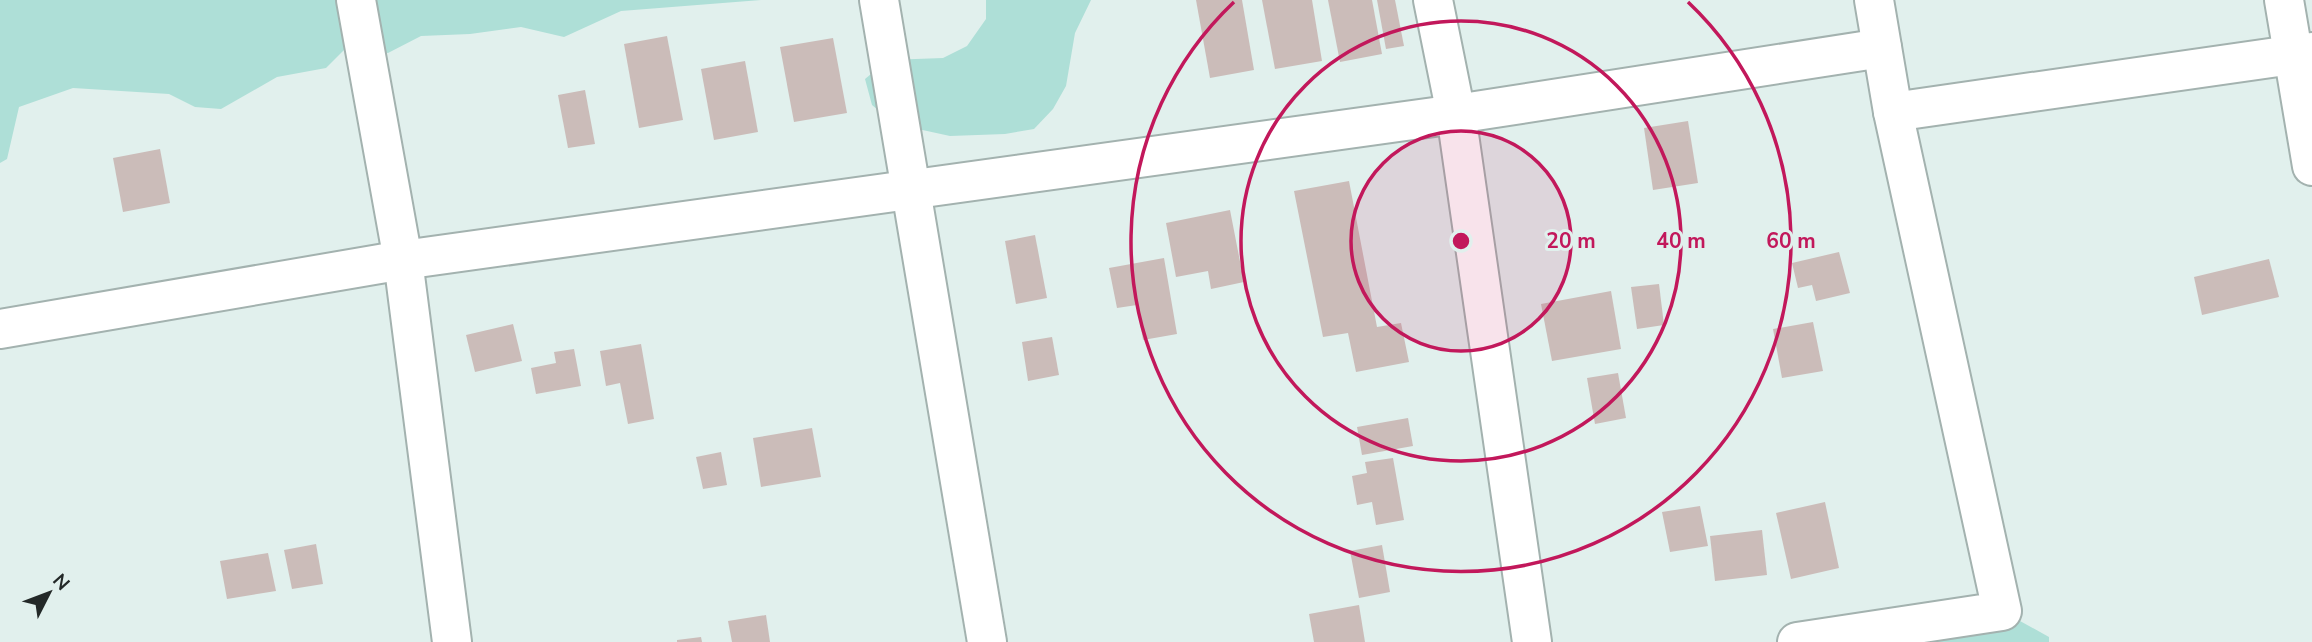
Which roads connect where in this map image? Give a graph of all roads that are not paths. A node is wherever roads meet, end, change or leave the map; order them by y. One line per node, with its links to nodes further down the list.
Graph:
1 (356, 0): 12 (street)
2 (879, 0): 11 (street)
3 (1433, 0): 9 (street)
4 (1874, 0): 6 (street)
5 (2284, 0): 7 (street)
6 (1882, 48): 8 (street); 9 (street)
7 (2302, 54): 8 (street); 10 (street)
8 (1893, 112): 17 (street)
9 (1456, 114): 11 (street); 16 (street)
10 (2312, 166)
11 (911, 189): 12 (street); 15 (street)
12 (403, 260): 13 (street); 14 (street)
13 (0, 329)
14 (452, 642)
15 (988, 642)
16 (1532, 642)
17 (1797, 642)

